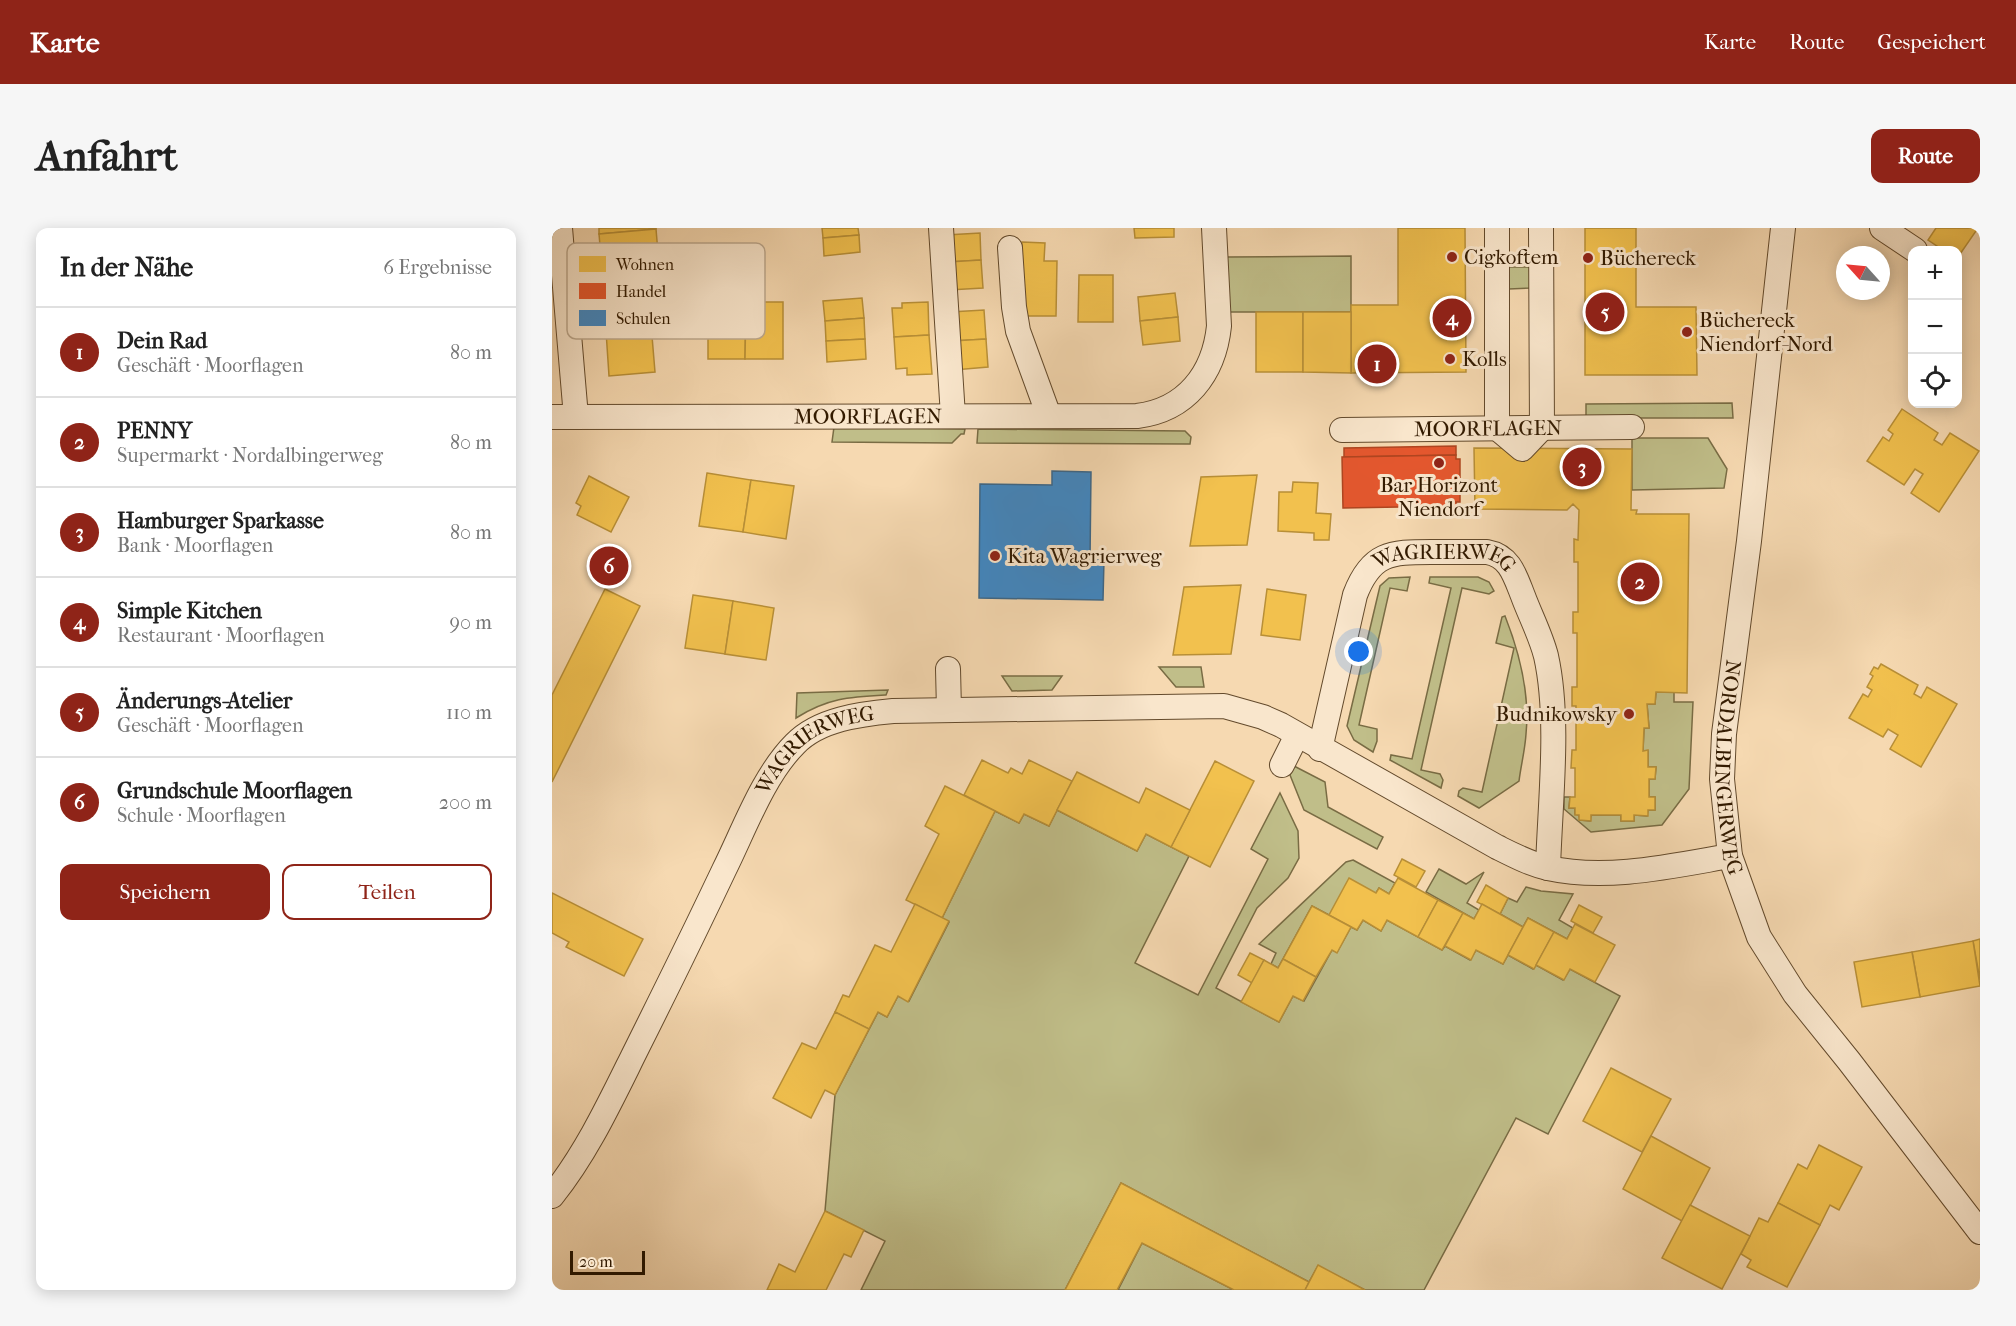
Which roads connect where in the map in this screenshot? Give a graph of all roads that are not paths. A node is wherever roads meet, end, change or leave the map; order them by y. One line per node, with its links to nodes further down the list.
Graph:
1 (560, 228): 10 (street)
2 (941, 228): 12 (street)
3 (1214, 228): 13 (street, MOORFLAGEN)
4 (1497, 228): 16 (street)
5 (1541, 228): 17 (street)
6 (1783, 228): 24 (street, NORDALBINGERWEG)
7 (1882, 228): 8 (street)
8 (1909, 246)
9 (1010, 248): 13 (street)
10 (567, 308)
11 (570, 339): 14 (street)
12 (953, 416): 13 (street, MOORFLAGEN); 14 (street, MOORFLAGEN)
13 (1049, 416)
14 (564, 417)
15 (1632, 427): 17 (street, MOORFLAGEN)
16 (1497, 428): 17 (street, MOORFLAGEN); 18 (street, MOORFLAGEN)
17 (1542, 428)
18 (1342, 430)
19 (948, 669): 20 (street)
20 (949, 710): 21 (street, WAGRIERWEG); 26 (street, WAGRIERWEG)
21 (1297, 735): 22 (street, WAGRIERWEG); 23 (street)
22 (1320, 749): 25 (street, WAGRIERWEG); 25 (street, WAGRIERWEG)
23 (1282, 765)
24 (1730, 856): 25 (street, WAGRIERWEG); 27 (street, NORDALBINGERWEG)
25 (1548, 868)
26 (552, 1196)
27 (1980, 1232)

